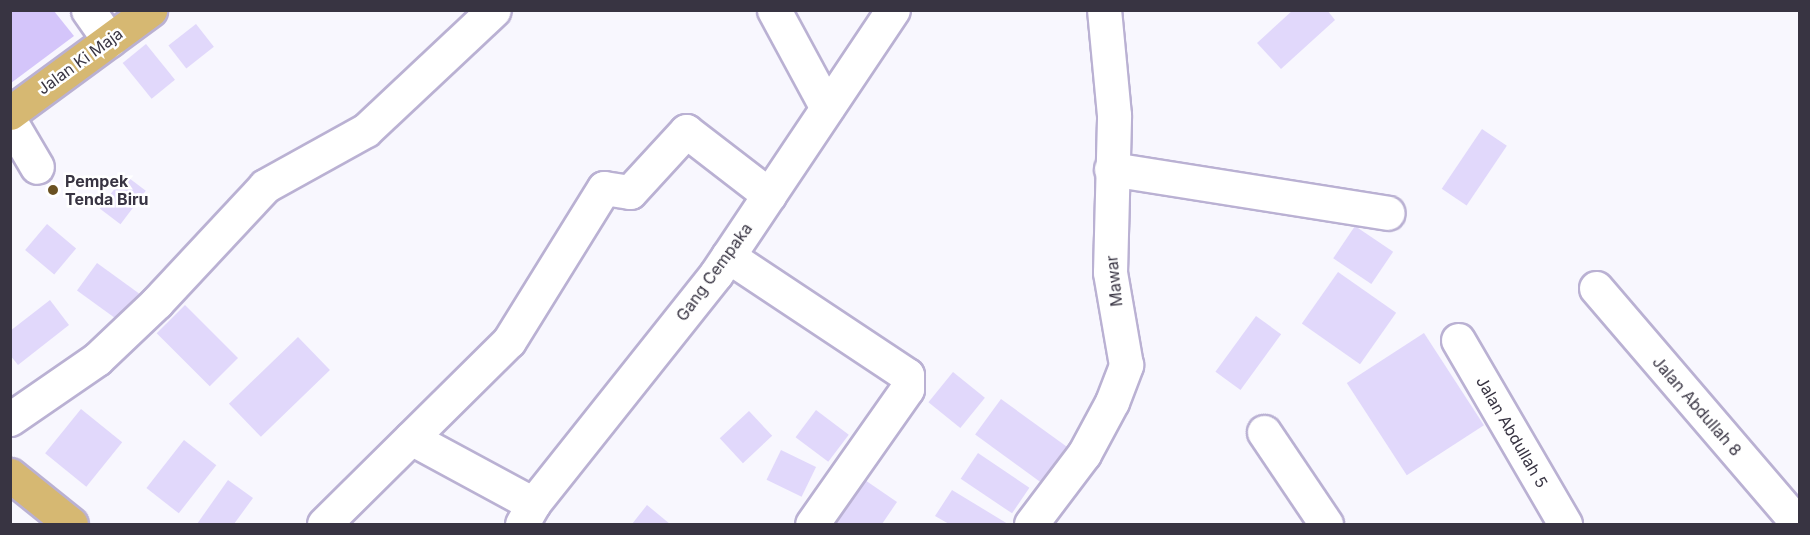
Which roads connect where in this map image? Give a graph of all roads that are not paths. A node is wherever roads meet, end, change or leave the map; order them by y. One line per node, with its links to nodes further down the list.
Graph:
1 (88, 10): 7 (street)
2 (150, 10): 7 (main road, Jalan Ki Maja)
3 (494, 10): 18 (street)
4 (774, 10): 8 (street)
5 (893, 10): 8 (street, Gang Cempaka)
6 (1104, 10): 12 (street, Mawar)
7 (109, 40): 9 (main road, Jalan Ki Maja)
8 (827, 108): 13 (street, Gang Cempaka)
9 (10, 113)
10 (10, 121): 11 (street)
11 (37, 167)
12 (1111, 169): 14 (street); 26 (street, Mawar)
13 (769, 195): 15 (street, Gang Cempaka); 20 (street)
14 (1388, 213)
15 (728, 256): 22 (street, Gang Cempaka); 25 (street)
16 (1596, 288): 29 (street, Jalan Abdullah 8)
17 (1458, 340): 28 (street, Jalan Abdullah 5)
18 (10, 418)
19 (1264, 432): 27 (street)
20 (411, 438): 22 (street); 24 (street)
21 (10, 475): 23 (main road)
22 (527, 514)
23 (71, 525)
24 (324, 525)
25 (812, 525)
26 (1031, 525)
27 (1326, 525)
28 (1565, 525)
29 (1798, 525)

